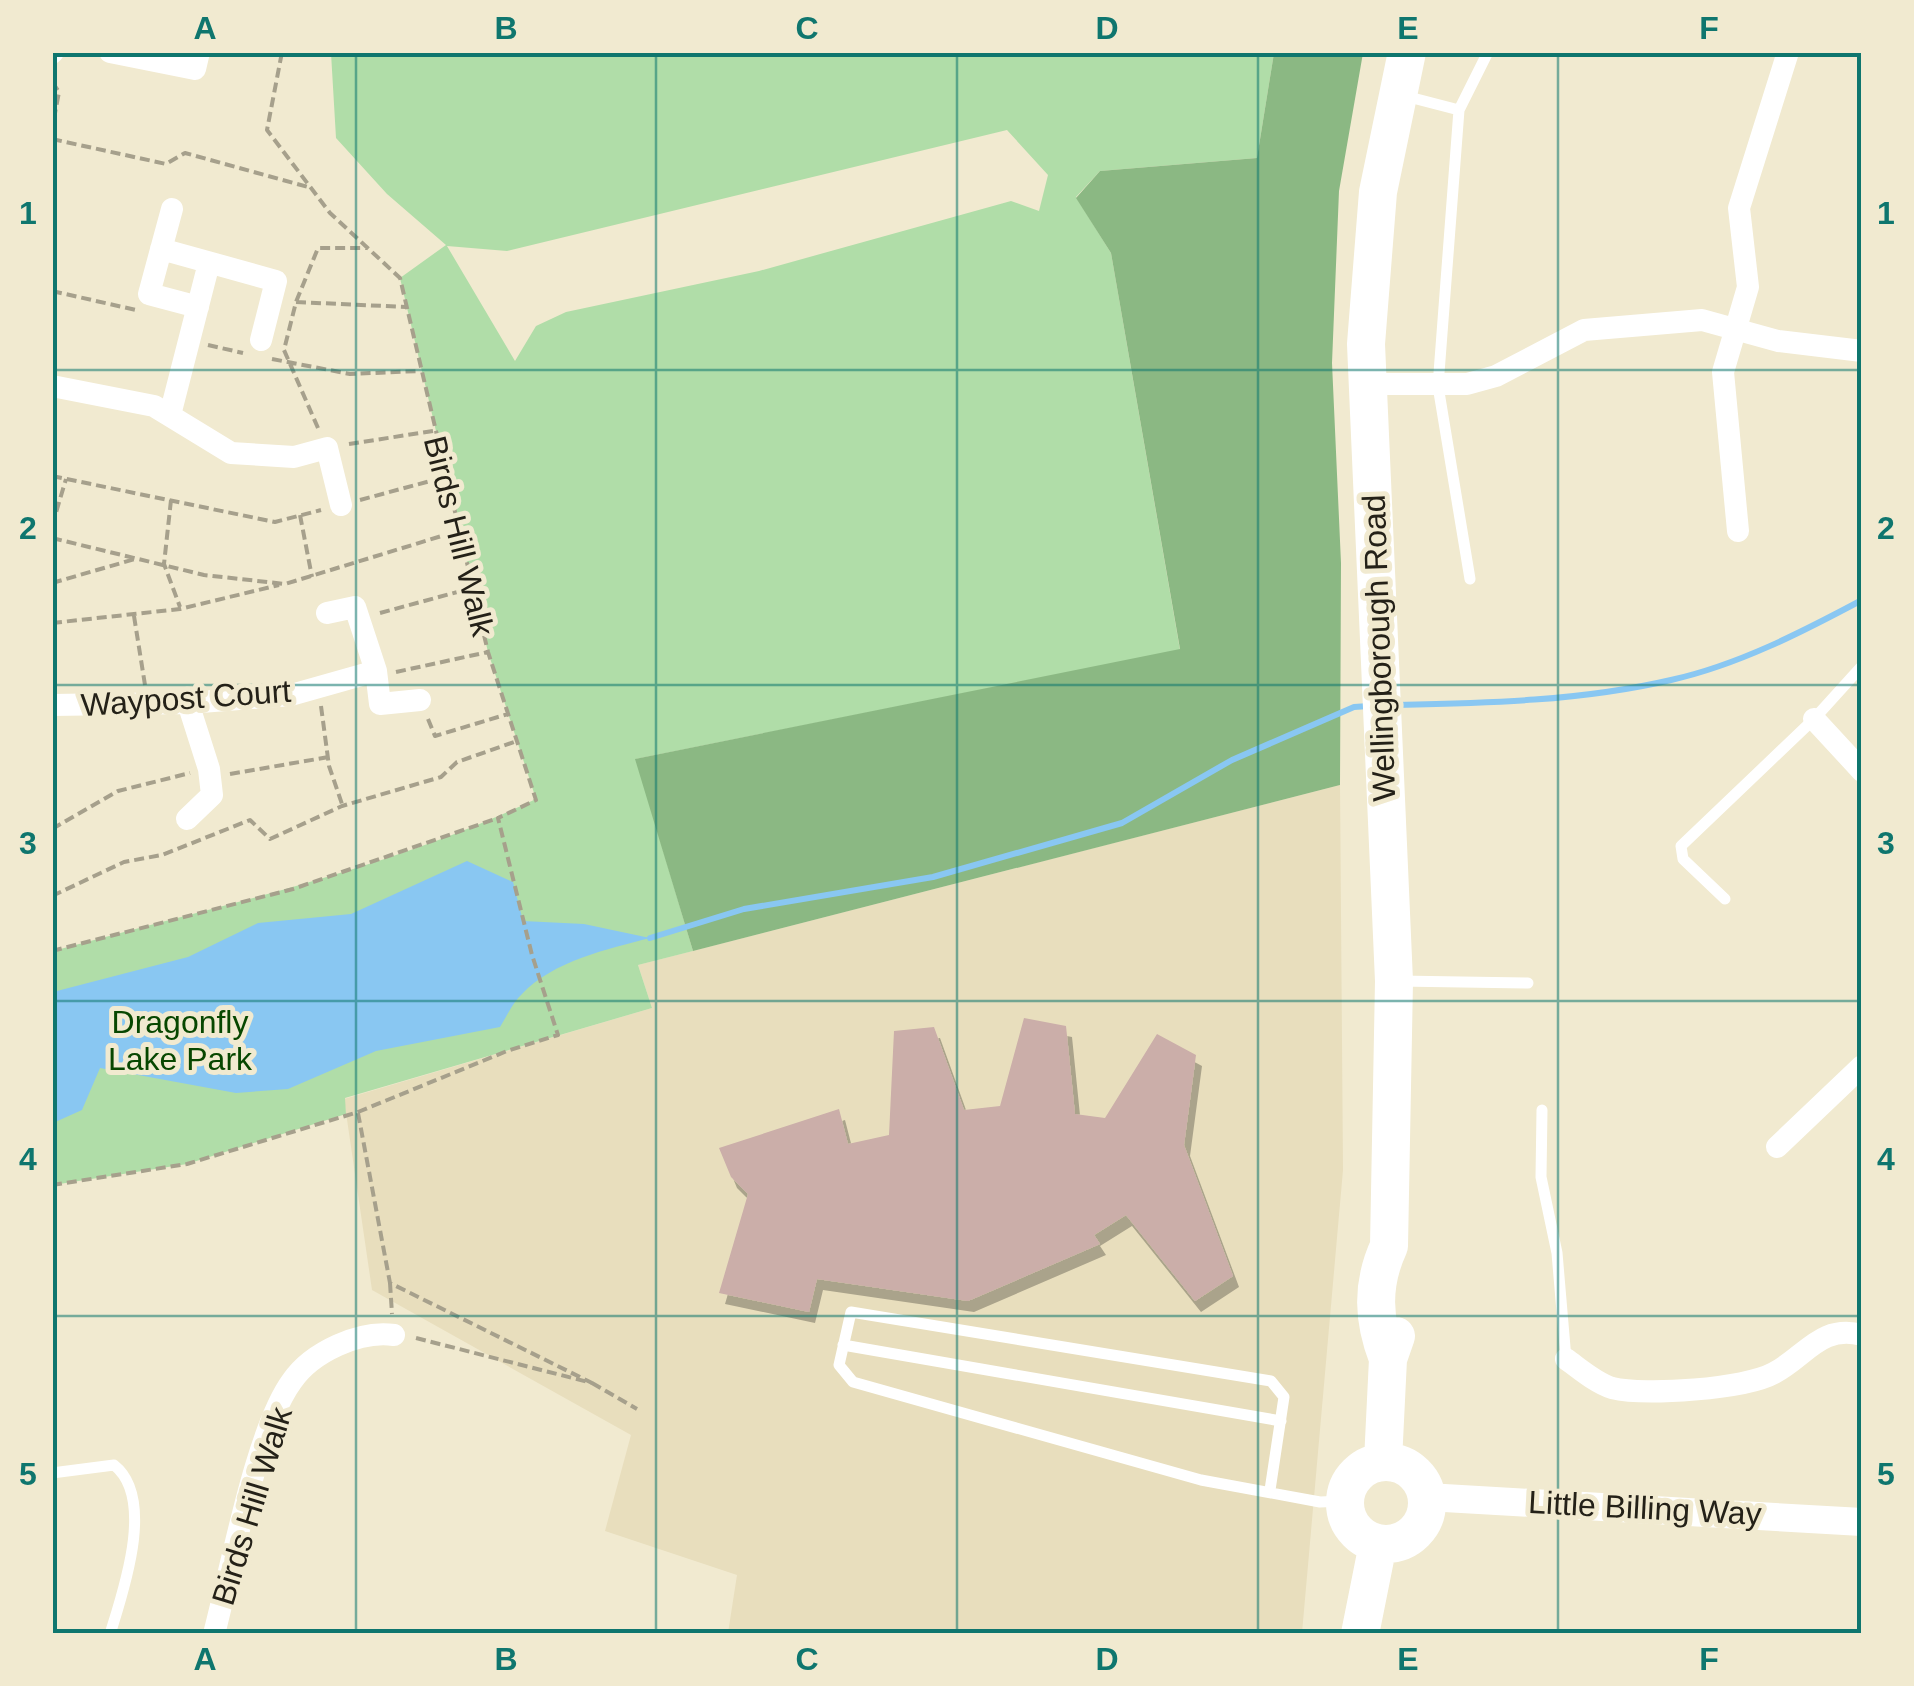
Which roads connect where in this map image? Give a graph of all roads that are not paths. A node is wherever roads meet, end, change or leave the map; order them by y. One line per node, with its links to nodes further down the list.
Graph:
1 (110, 52): 2 (street)
2 (200, 52)
3 (1407, 52): 6 (main road, Wellingborough Road)
4 (1488, 52): 7 (lane)
5 (1788, 52): 12 (street)
6 (1397, 94): 7 (lane); 15 (main road, Wellingborough Road)
7 (1459, 110): 17 (lane)
8 (172, 209): 9 (street)
9 (161, 250): 10 (street); 11 (street)
10 (209, 263): 11 (street); 13 (street)
11 (198, 307): 18 (street)
12 (1734, 331): 14 (street); 17 (street); 20 (street)
13 (261, 340)
14 (1862, 352)
15 (1368, 384): 17 (street); 32 (main road, Wellingborough Road)
16 (52, 386): 18 (street)
17 (1438, 386): 21 (lane)
18 (170, 415): 19 (street)
19 (341, 504)
20 (1738, 531)
21 (1470, 578)
22 (327, 613): 24 (street)
23 (1862, 666): 28 (lane)
24 (376, 671): 25 (street); 26 (street, Waypost Court)
25 (420, 700)
26 (188, 703): 27 (street, Waypost Court); 30 (street)
27 (52, 706)
28 (1814, 719): 29 (street); 31 (lane)
29 (1862, 771)
30 (188, 819)
31 (1725, 900)
32 (1394, 981): 33 (lane); 42 (main road, Wellingborough Road)
33 (1528, 983)
34 (1862, 1066): 36 (street)
35 (1542, 1110): 40 (lane)
36 (1777, 1147)
37 (394, 1335): 50 (street, Birds Hill Walk)
38 (1862, 1335): 40 (street)
39 (843, 1345): 41 (lane); 41 (lane); 44 (lane)
40 (1566, 1359)
41 (1281, 1421): 44 (lane)
42 (1383, 1462): 45 (main road); 46 (main road)
43 (52, 1473): 49 (lane)
44 (1270, 1490): 46 (lane)
45 (1428, 1497): 47 (street, Little Billing Way); 48 (main road)
46 (1344, 1502): 48 (main road)
47 (1862, 1522)
48 (1378, 1544): 51 (main road)
49 (110, 1634)
50 (214, 1634)
51 (1360, 1634)

